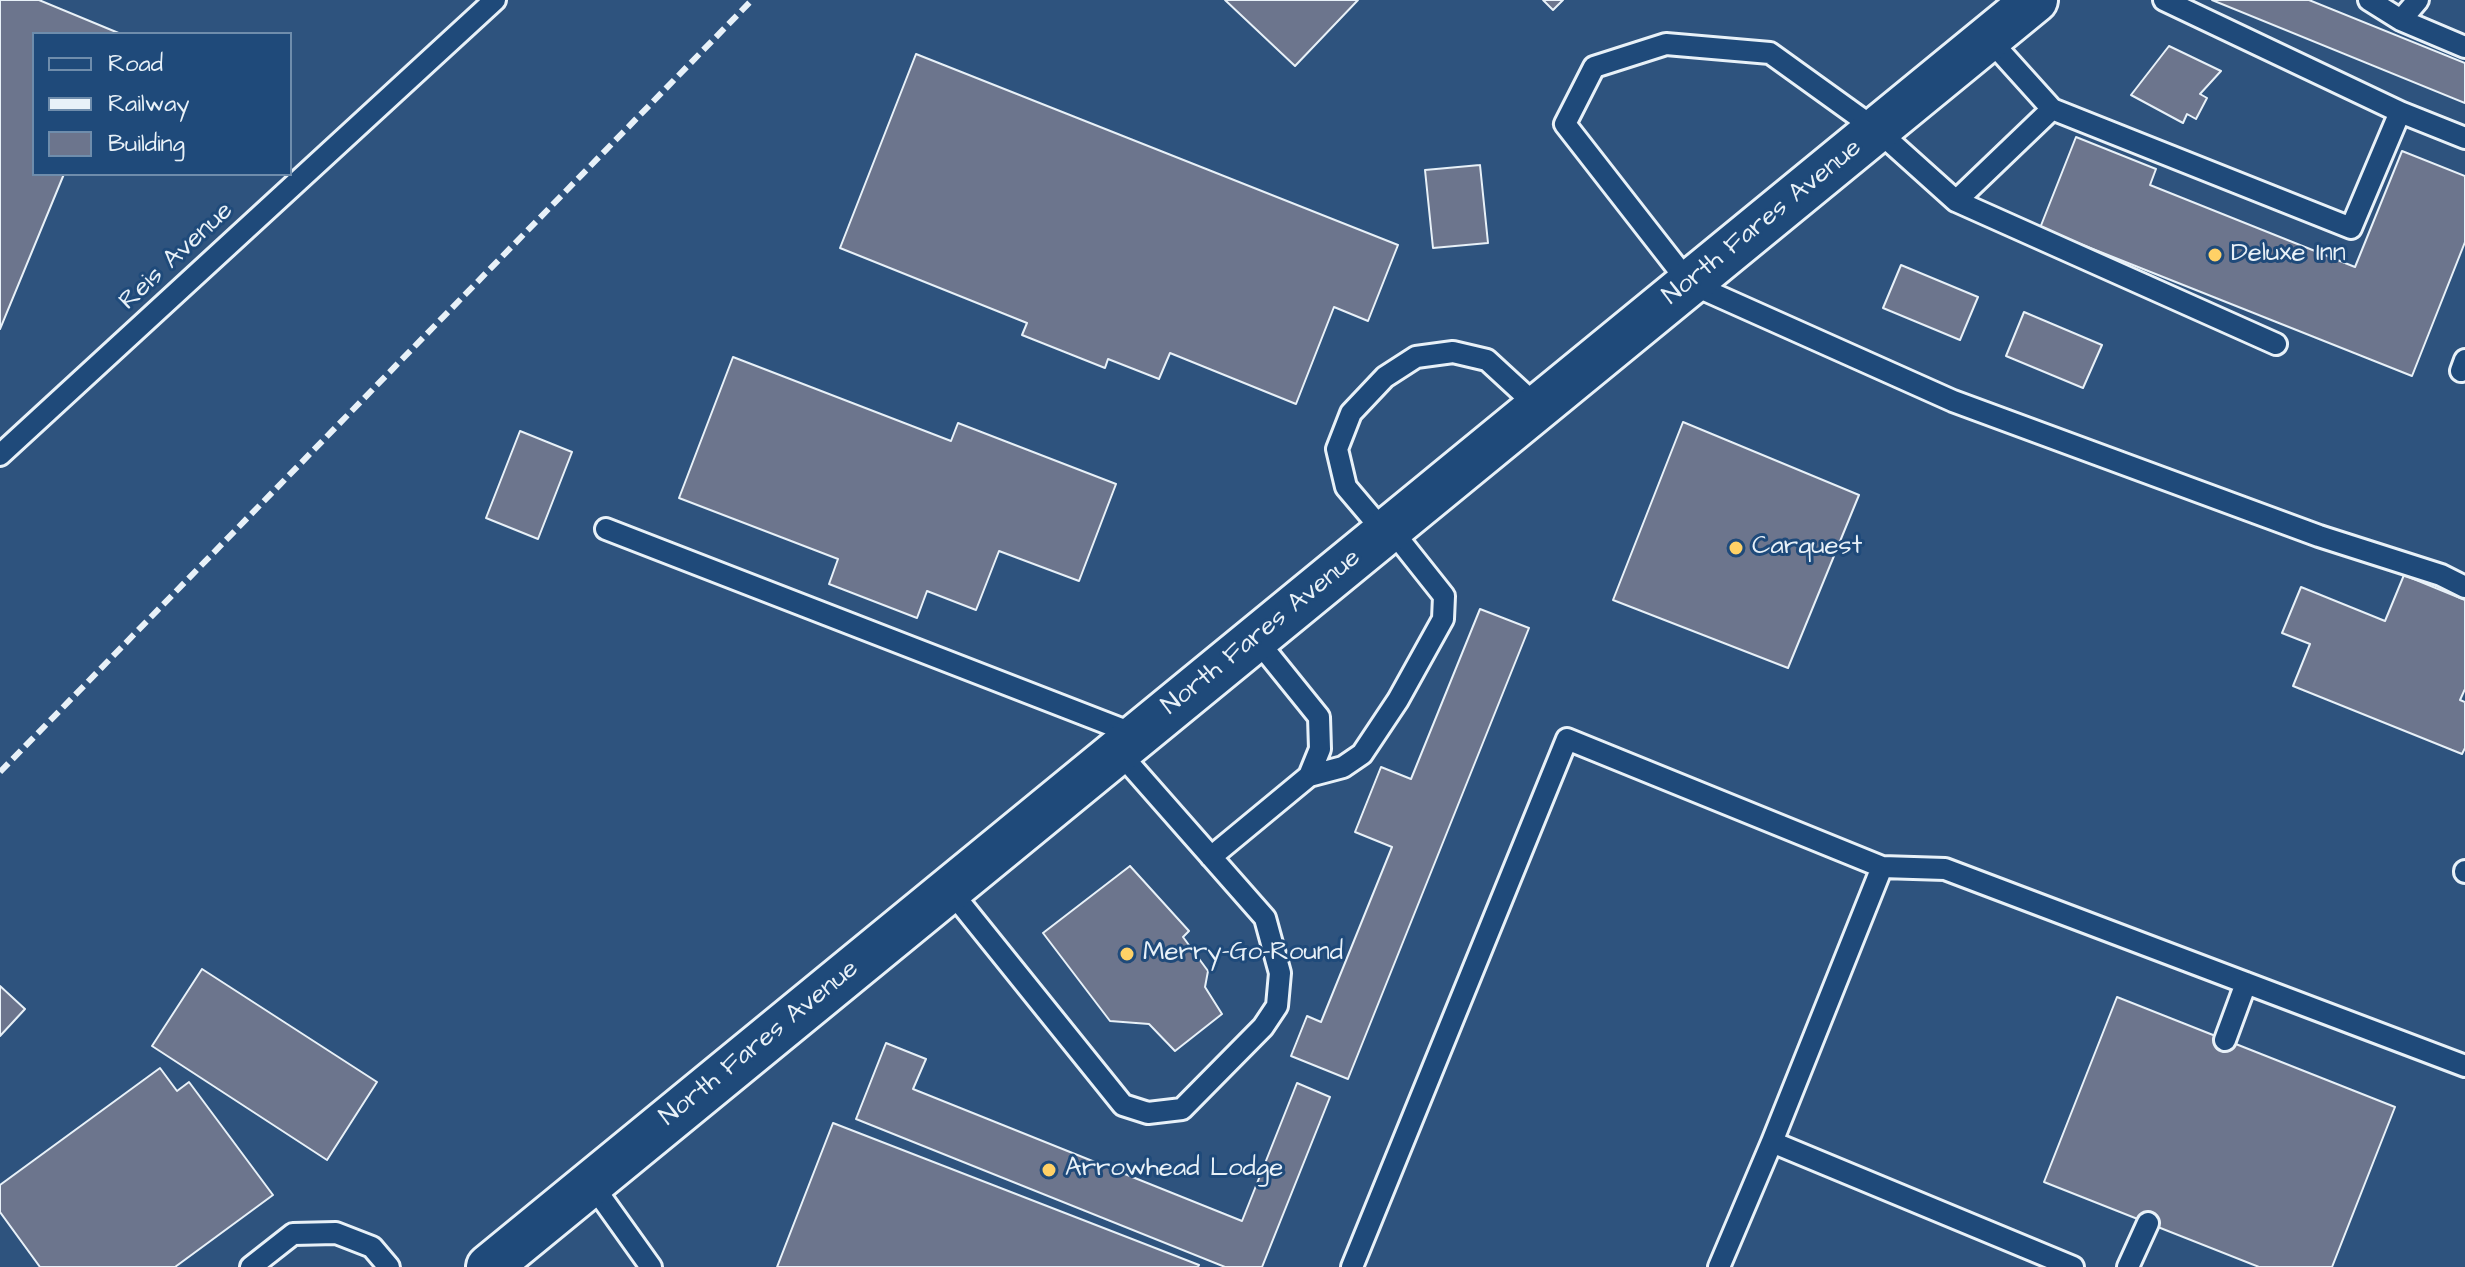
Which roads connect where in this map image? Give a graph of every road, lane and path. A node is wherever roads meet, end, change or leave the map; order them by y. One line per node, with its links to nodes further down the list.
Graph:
1 (495, 0): 17 (lane, Reis Avenue)
2 (2035, 0): 7 (street, North Fares Avenue)
3 (2164, 0): 10 (lane)
4 (2369, 0): 6 (lane)
5 (2418, 0): 6 (lane)
6 (2401, 20): 8 (lane)
7 (1988, 38): 9 (lane); 11 (street, North Fares Avenue)
8 (2465, 47)
9 (2052, 109): 10 (lane); 13 (lane)
10 (2400, 112): 12 (lane)
11 (1877, 130): 13 (lane); 14 (street, North Fares Avenue); 14 (lane)
12 (2465, 138)
13 (1956, 201): 15 (lane)
14 (1689, 283): 16 (street, North Fares Avenue); 20 (lane)
15 (2276, 344)
16 (1538, 407): 19 (street, North Fares Avenue); 19 (lane)
17 (0, 455)
18 (606, 529): 22 (lane)
19 (1387, 531): 21 (street, North Fares Avenue); 23 (lane)
20 (2465, 587)
21 (1256, 639): 22 (street, North Fares Avenue); 23 (lane)
22 (1128, 743): 24 (lane); 26 (street, North Fares Avenue)
23 (1309, 776): 24 (lane)
24 (1211, 857): 26 (lane)
25 (1882, 867): 27 (lane); 30 (lane); 37 (lane)
26 (949, 889): 31 (street, North Fares Avenue)
27 (2246, 983): 28 (lane); 29 (lane)
28 (2225, 1040)
29 (2465, 1066)
30 (1772, 1142): 38 (lane); 39 (lane)
31 (591, 1183): 35 (street, North Fares Avenue); 36 (lane)
32 (2148, 1223): 40 (lane)
33 (251, 1267): 34 (lane)
34 (389, 1267)
35 (489, 1267)
36 (651, 1267)
37 (1352, 1267)
38 (1719, 1267)
39 (2073, 1267)
40 (2128, 1267)

